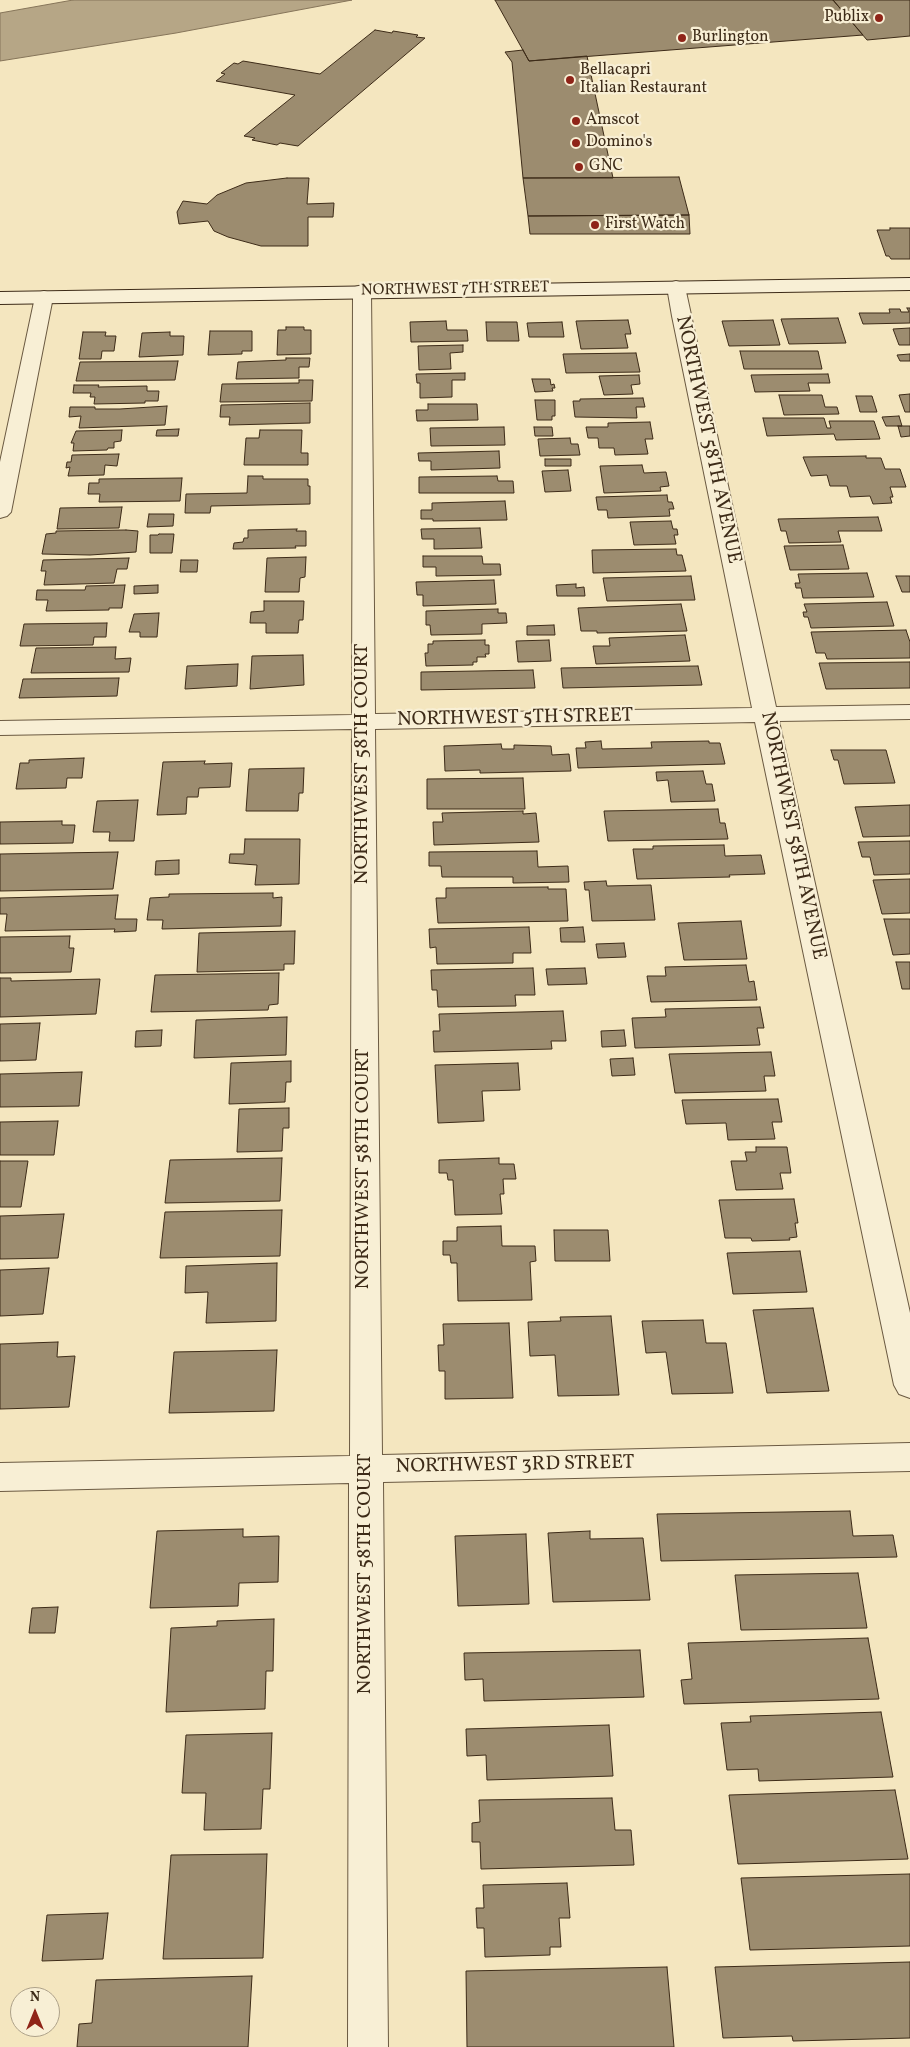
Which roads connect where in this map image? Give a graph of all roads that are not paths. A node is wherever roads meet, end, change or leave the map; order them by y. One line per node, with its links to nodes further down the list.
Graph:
1 (910, 284): 2 (street, NORTHWEST 7TH STREET)
2 (676, 287): 3 (street, NORTHWEST 7TH STREET); 8 (street, NORTHWEST 58TH AVENUE)
3 (362, 291): 4 (street, NORTHWEST 7TH STREET); 9 (street, NORTHWEST 58TH COURT)
4 (44, 297): 5 (street, NORTHWEST 7TH STREET); 6 (street)
5 (0, 298)
6 (0, 512)
7 (910, 712): 8 (street, NORTHWEST 5TH STREET)
8 (766, 714): 9 (street, NORTHWEST 5TH STREET); 11 (street, NORTHWEST 58TH AVENUE)
9 (363, 722): 10 (street, NORTHWEST 5TH STREET); 13 (street, NORTHWEST 58TH COURT)
10 (0, 728)
11 (910, 1385)
12 (910, 1456): 13 (street, NORTHWEST 3RD STREET)
13 (366, 1470): 14 (street, NORTHWEST 3RD STREET); 15 (street, NORTHWEST 58TH COURT)
14 (0, 1477)
15 (368, 2047)

